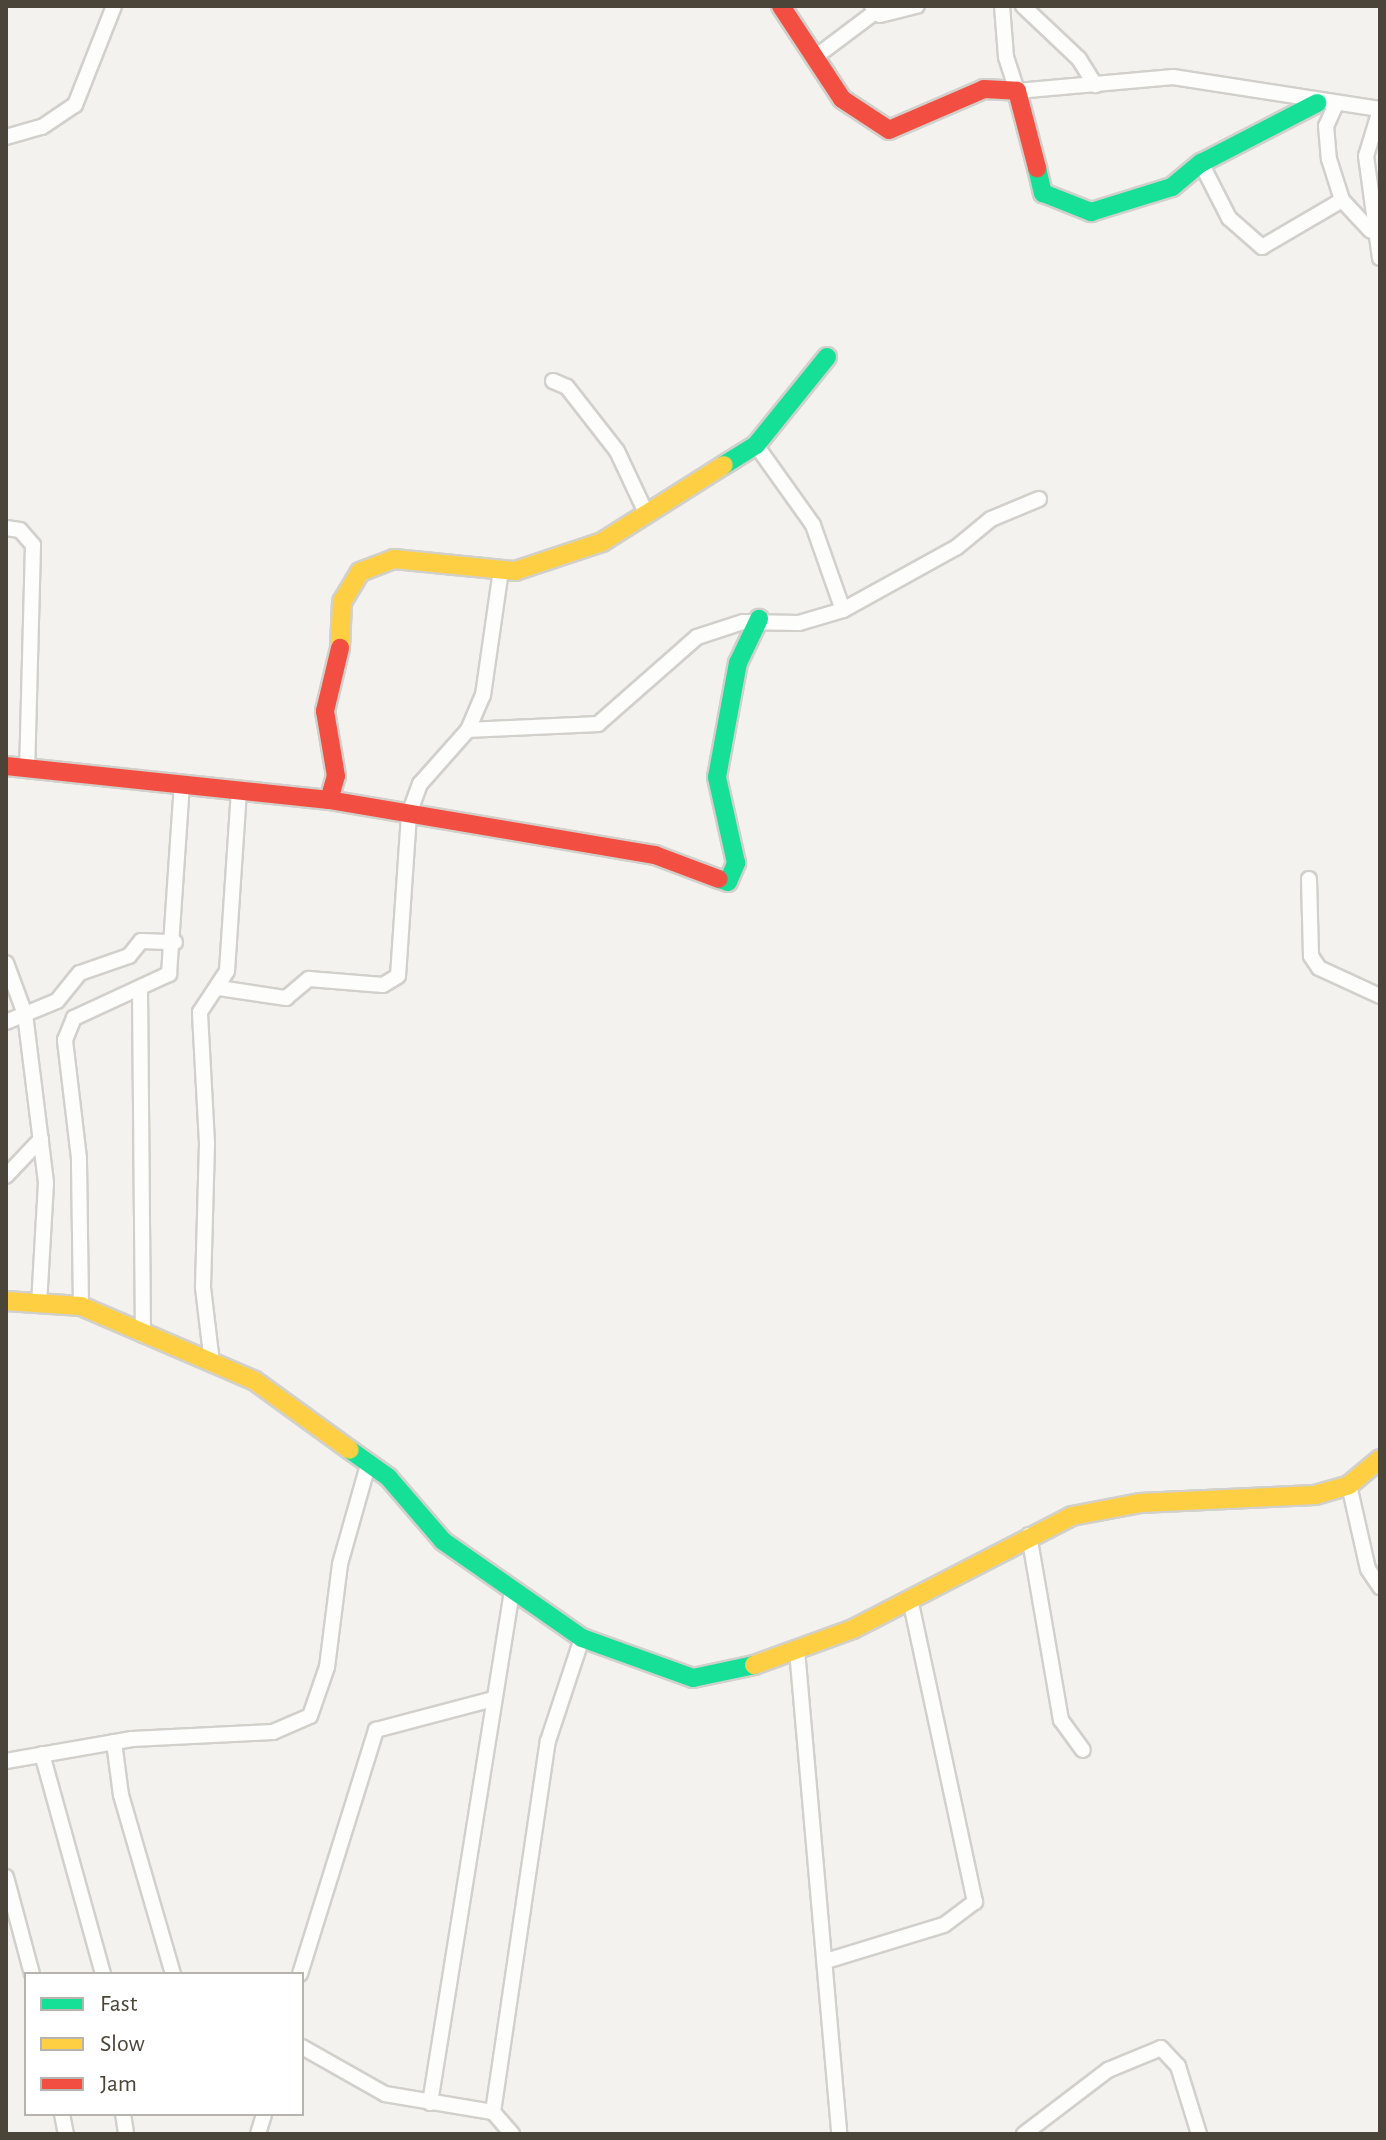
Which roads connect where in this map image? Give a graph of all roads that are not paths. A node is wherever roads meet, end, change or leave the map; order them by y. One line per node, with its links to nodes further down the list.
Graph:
1 (114, 6): 13 (street)
2 (781, 6): 7 (street)
3 (917, 6): 6 (street)
4 (1002, 6): 9 (street)
5 (1023, 6): 8 (street)
6 (873, 10): 7 (street)
7 (814, 58): 9 (street)
8 (1095, 85): 9 (street); 10 (street)
9 (1017, 91): 14 (street)
10 (1327, 104): 11 (street); 14 (street); 15 (street)
11 (1380, 110): 16 (street)
12 (6, 118): 13 (street)
13 (9, 136)
14 (1201, 163): 15 (street)
15 (1342, 200): 16 (street)
16 (1372, 232): 17 (street)
17 (1380, 258)
18 (827, 357): 20 (street)
19 (553, 381): 22 (street)
20 (756, 445): 22 (street); 25 (street)
21 (1039, 499): 25 (street)
22 (647, 515): 24 (street)
23 (6, 528): 29 (street)
24 (501, 570): 27 (street); 32 (street)
25 (843, 610): 26 (street)
26 (759, 619): 27 (street); 33 (street)
27 (468, 730): 33 (street)
28 (6, 766): 29 (street)
29 (27, 770): 30 (street)
30 (182, 784): 31 (street); 35 (street)
31 (239, 791): 32 (street); 37 (street)
32 (329, 800): 33 (street)
33 (409, 814): 37 (street)
34 (1309, 879): 39 (street)
35 (175, 942): 38 (street); 40 (street)
36 (6, 963): 40 (street)
37 (219, 988): 48 (street)
38 (140, 991): 46 (street); 47 (street)
39 (1380, 996)
40 (25, 1014): 41 (street); 42 (street)
41 (6, 1022)
42 (41, 1139): 43 (street); 45 (street)
43 (6, 1176)
44 (6, 1301): 45 (street)
45 (39, 1303): 46 (street)
46 (81, 1306): 47 (street)
47 (143, 1335): 48 (street)
48 (212, 1363): 50 (street)
49 (1380, 1459): 51 (street)
50 (368, 1465): 54 (street); 59 (street)
51 (1349, 1485): 52 (street); 53 (street)
52 (1029, 1535): 55 (street); 60 (street)
53 (1380, 1587)
54 (512, 1591): 56 (street); 58 (street)
55 (910, 1599): 57 (street); 64 (street)
56 (582, 1638): 57 (street); 71 (street)
57 (797, 1650): 64 (street)
58 (493, 1699): 68 (street); 70 (street)
59 (114, 1742): 61 (street); 67 (street)
60 (1083, 1750)
61 (42, 1754): 62 (street); 66 (street)
62 (6, 1761)
63 (6, 1877): 65 (street)
64 (826, 1961): 73 (street)
65 (31, 1972)
66 (102, 1972)
67 (172, 1972)
68 (301, 1972)
69 (304, 2048): 70 (street)
70 (430, 2103): 71 (street)
71 (493, 2112): 72 (street)
72 (512, 2134)
73 (839, 2134)
74 (1024, 2134): 75 (street)
75 (1199, 2134)

